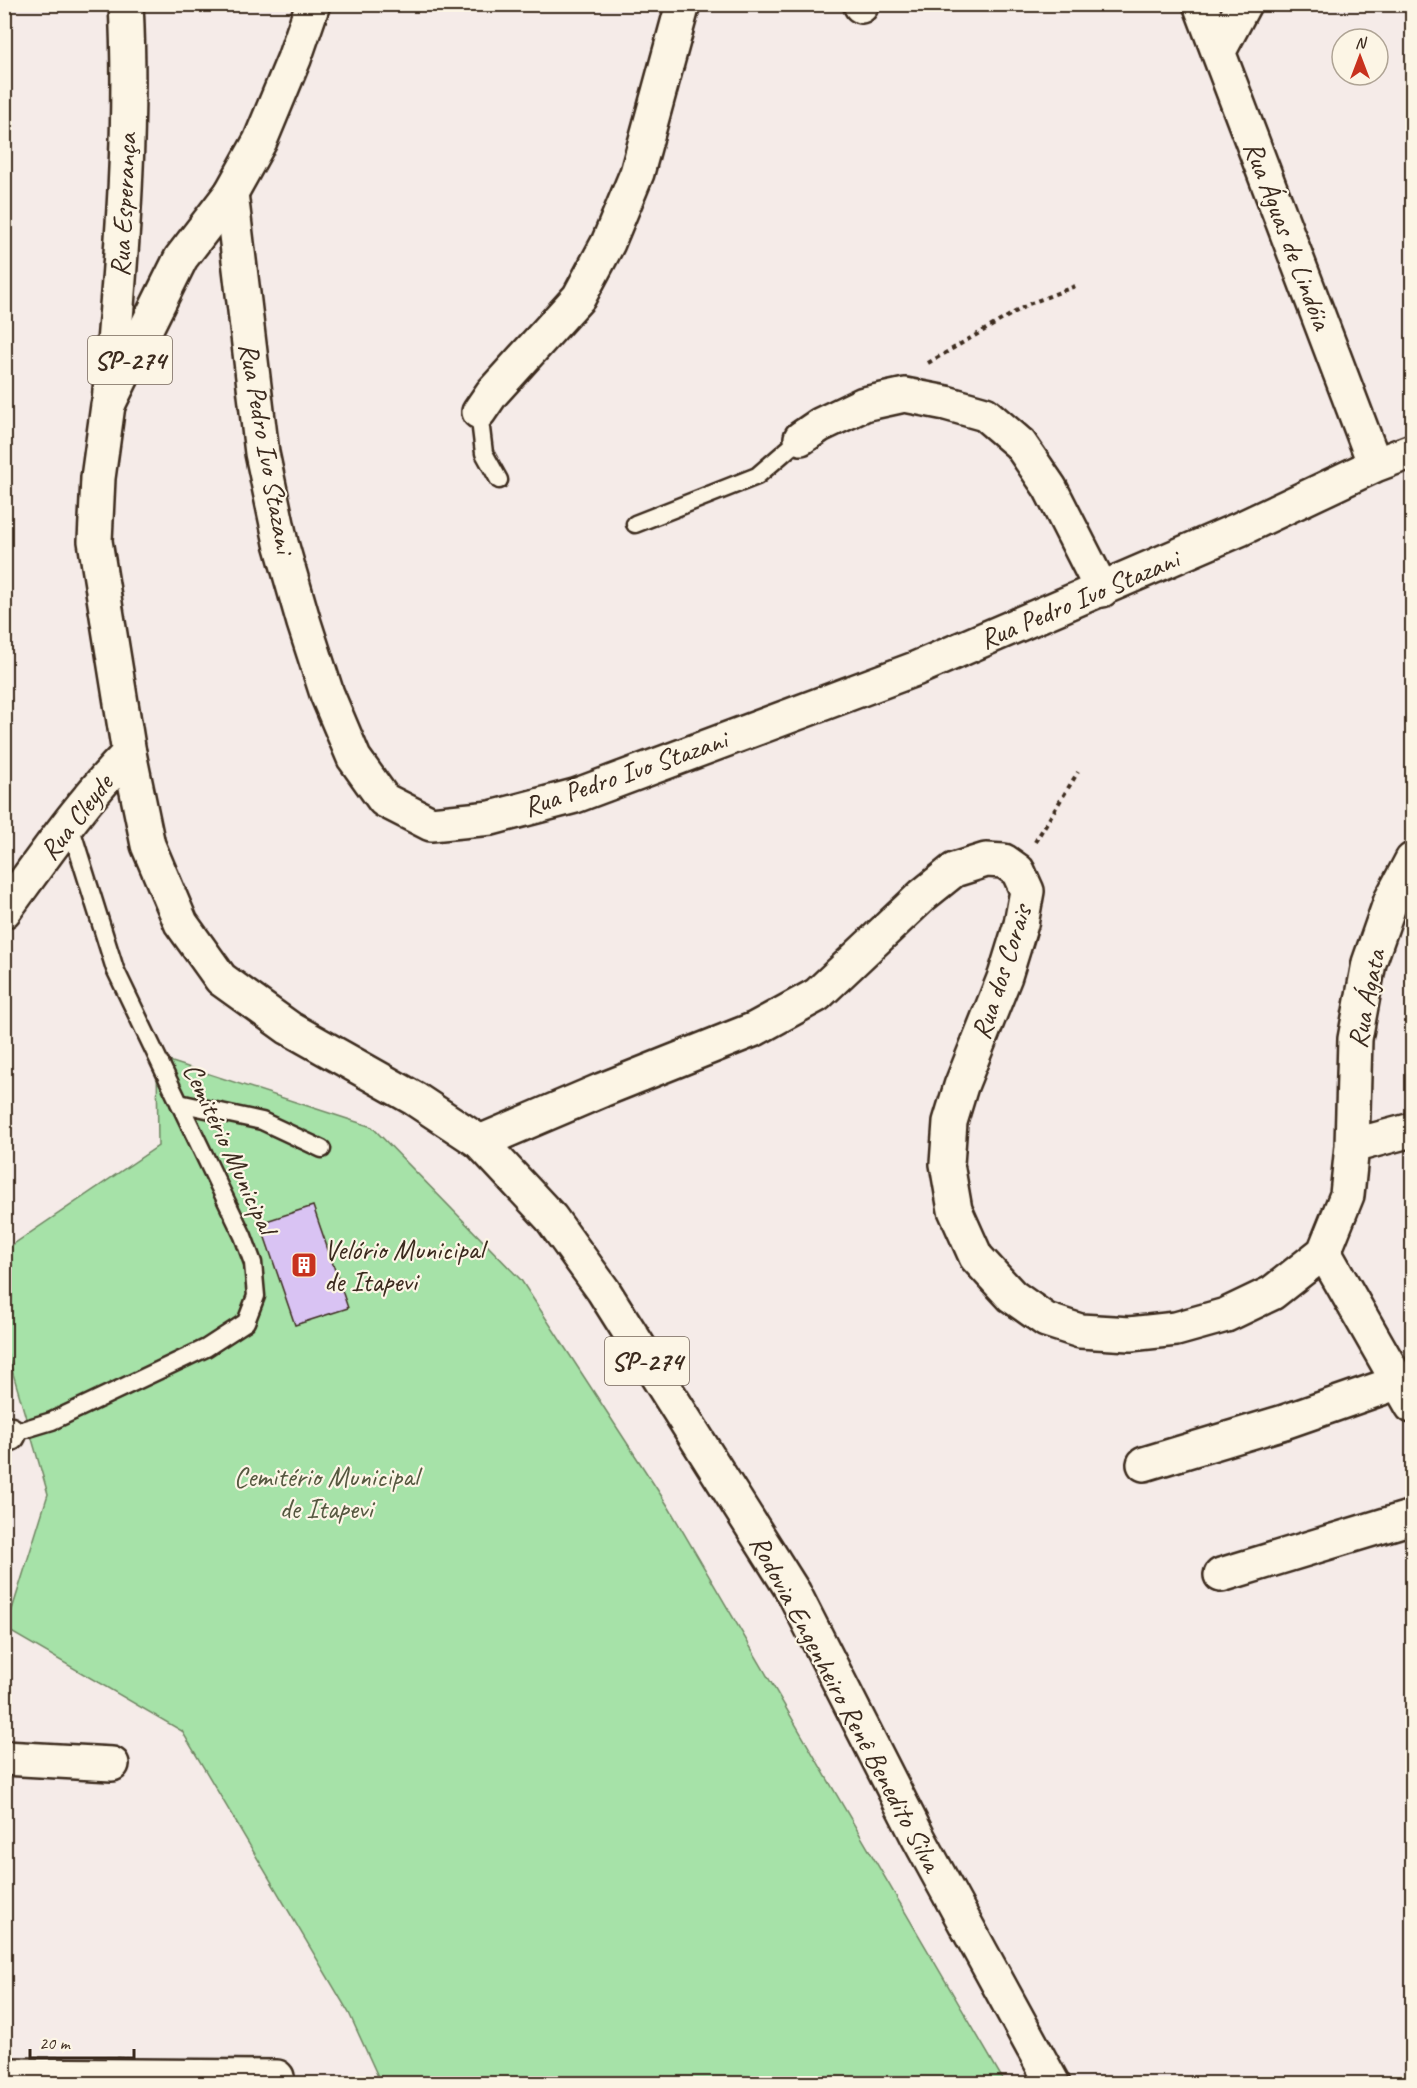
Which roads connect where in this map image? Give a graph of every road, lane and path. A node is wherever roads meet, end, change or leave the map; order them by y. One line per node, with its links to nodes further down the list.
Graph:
1 (126, 4): 10 (street, Rua Esperança)
2 (313, 4): 7 (street, SP-274)
3 (683, 4): 11 (street)
4 (1200, 4): 6 (street, Rua Águas de Lindóia)
5 (1244, 4): 6 (street)
6 (1219, 51): 14 (street, Rua Águas de Lindóia)
7 (231, 193): 10 (street, SP-274); 17 (street, Rua Pedro Ivo Stazani)
8 (1078, 285): 9 (path)
9 (905, 395): 12 (street); 17 (street)
10 (108, 405): 18 (street, SP-274)
11 (479, 412): 15 (lane)
12 (801, 438): 16 (lane)
13 (1413, 451): 14 (street, Rua Pedro Ivo Stazani)
14 (1375, 465): 17 (street, Rua Pedro Ivo Stazani)
15 (498, 480)
16 (635, 524)
17 (1102, 590)
18 (129, 753): 20 (street, Rua Cleyde); 26 (street, Rodovia Engenheiro Renê Benedito Silva / SP-274)
19 (1078, 772): 22 (path)
20 (69, 822): 23 (street, Rua Cleyde); 24 (lane, Cemitério Municipal)
21 (1413, 860): 27 (street, Rua Ágata)
22 (1018, 871): 26 (street, Rua dos Corais); 29 (street, Rua dos Corais)
23 (4, 911)
24 (179, 1103): 28 (lane); 31 (lane, Cemitério Municipal)
25 (1413, 1130): 27 (street)
26 (480, 1142): 39 (street, Rodovia Engenheiro Renê Benedito Silva / SP-274)
27 (1352, 1146): 29 (street, Rua dos Corais)
28 (322, 1149)
29 (1324, 1252): 30 (street)
30 (1406, 1394): 32 (street)
31 (7, 1434)
32 (1144, 1464)
33 (1413, 1517): 34 (street)
34 (1221, 1575)
35 (4, 1758): 36 (street)
36 (111, 1764)
37 (4, 2075): 38 (street)
38 (277, 2076)
39 (1053, 2084)

